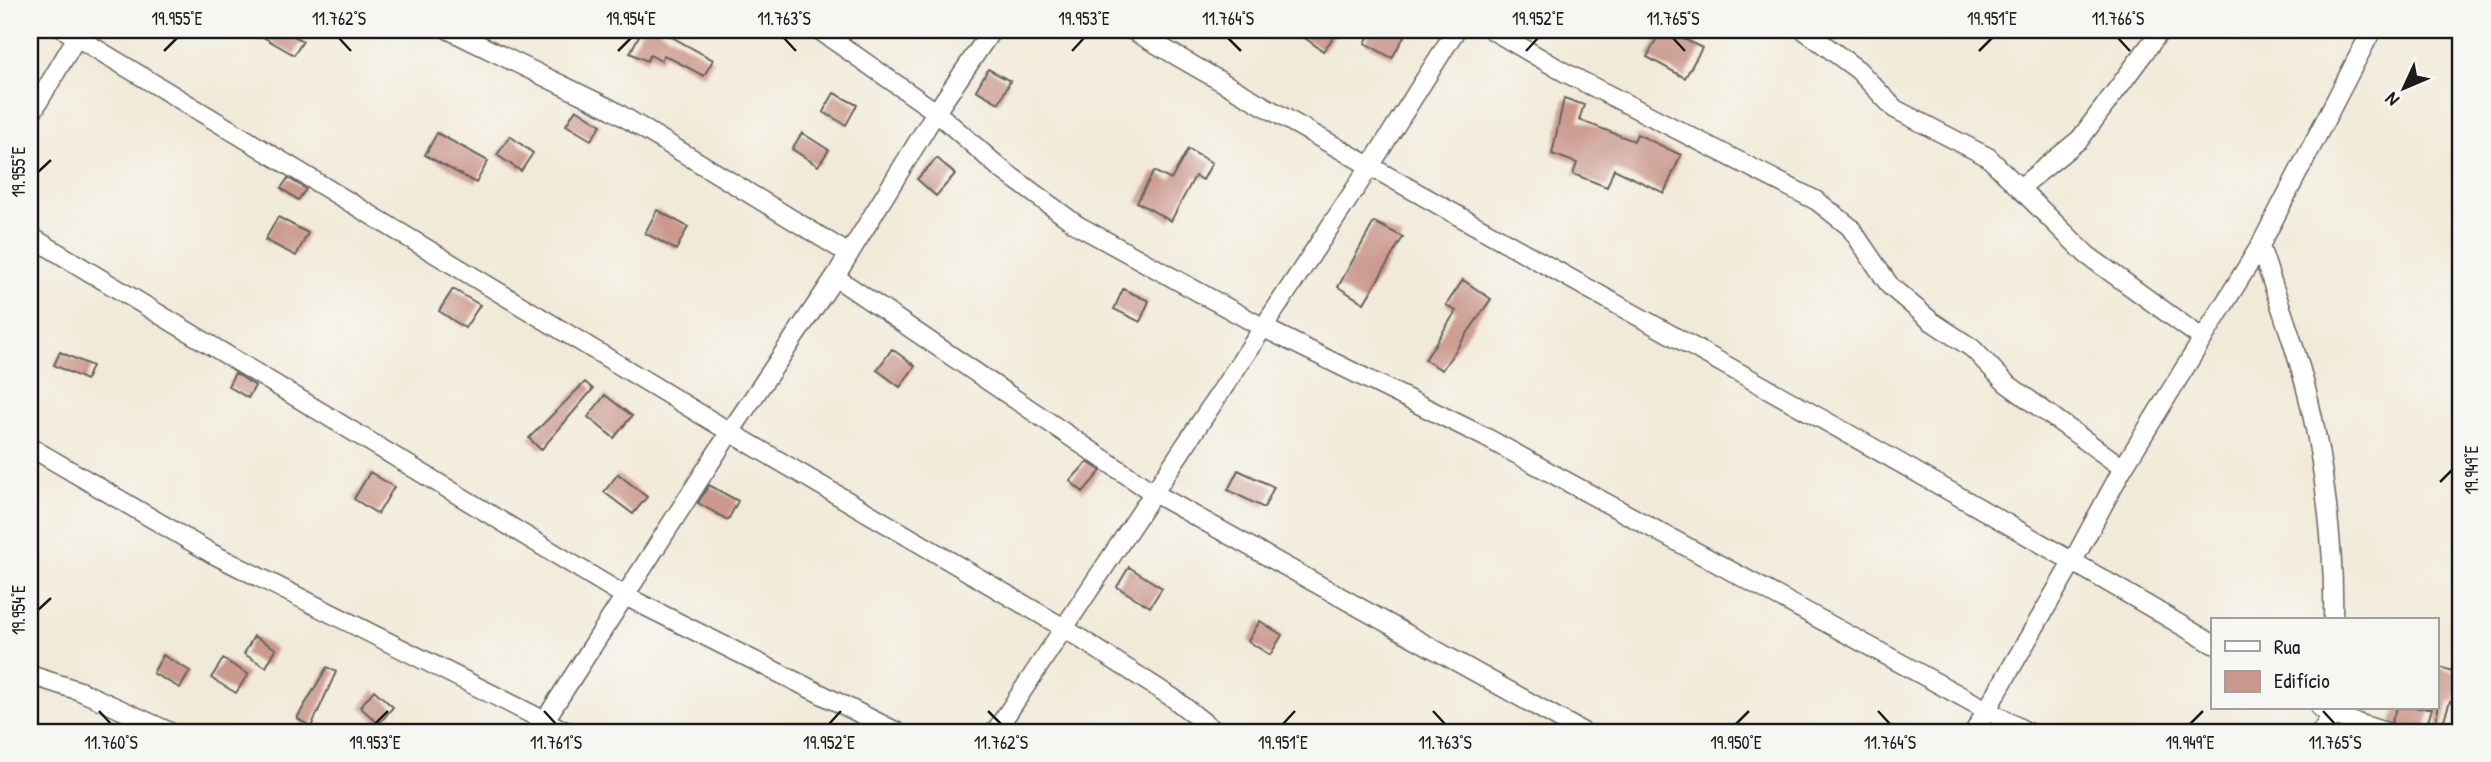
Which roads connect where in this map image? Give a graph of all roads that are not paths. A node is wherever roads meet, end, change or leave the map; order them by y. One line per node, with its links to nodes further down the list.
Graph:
1 (449, 30): 17 (street)
2 (819, 30): 11 (street)
3 (992, 30): 11 (street)
4 (1132, 30): 13 (street)
5 (1456, 30): 13 (street)
6 (1492, 30): 23 (street)
7 (1804, 30): 14 (street)
8 (2161, 30): 14 (street)
9 (2372, 30): 16 (street)
10 (74, 32): 12 (street); 21 (street)
11 (936, 112): 17 (street); 19 (street)
12 (30, 116)
13 (1369, 168): 19 (street); 25 (street)
14 (2021, 187): 20 (street)
15 (30, 236): 26 (street)
16 (2260, 246): 20 (street); 27 (street)
17 (849, 254): 18 (street)
18 (835, 277): 21 (street); 24 (street)
19 (1262, 327): 24 (street); 32 (street)
20 (2203, 339): 23 (street)
21 (730, 432): 26 (street); 28 (street)
22 (30, 447): 33 (street)
23 (2123, 468): 25 (street)
24 (1152, 492): 28 (street); 39 (street)
25 (2073, 561): 29 (street); 32 (street)
26 (625, 596): 33 (street); 36 (street)
27 (2333, 618)
28 (1064, 628): 37 (street); 38 (street)
29 (2211, 643)
30 (30, 675): 34 (street)
31 (2328, 710): 42 (street); 43 (street)
32 (1986, 711): 40 (street); 41 (street)
33 (545, 720): 35 (street)
34 (170, 732)
35 (567, 732)
36 (897, 732)
37 (995, 732)
38 (1216, 732)
39 (1583, 732)
40 (1974, 732)
41 (2027, 732)
42 (2320, 732)
43 (2386, 732)

